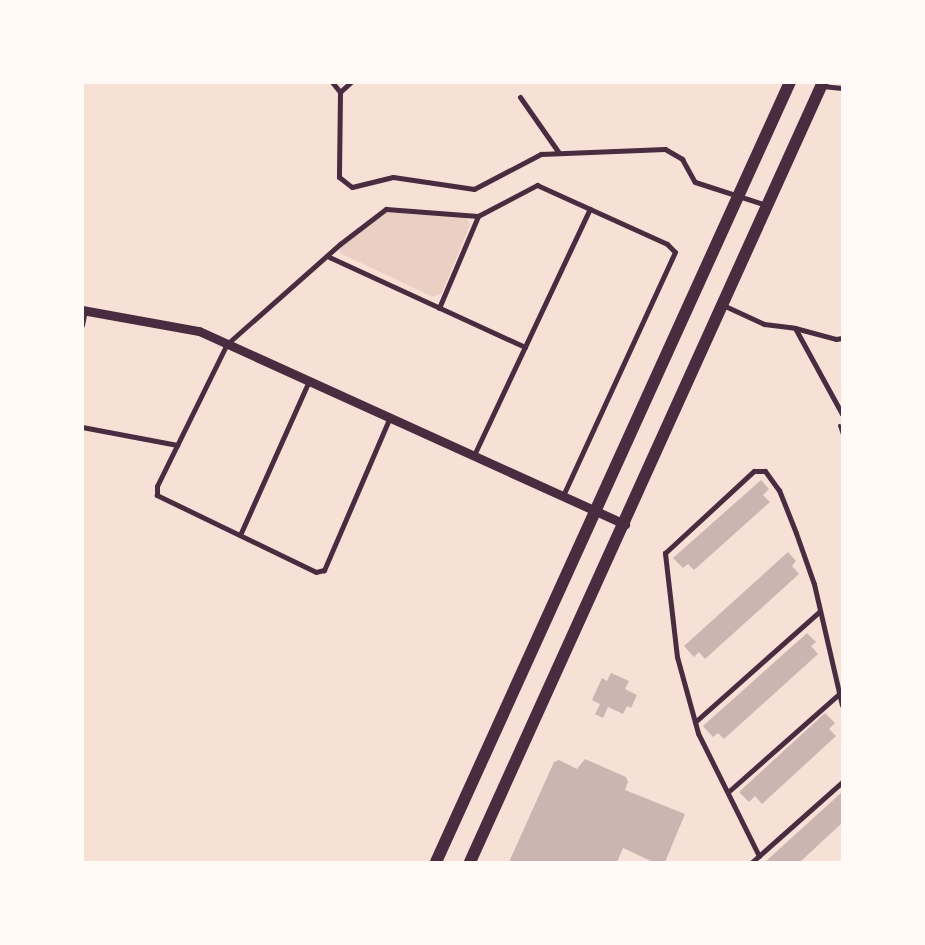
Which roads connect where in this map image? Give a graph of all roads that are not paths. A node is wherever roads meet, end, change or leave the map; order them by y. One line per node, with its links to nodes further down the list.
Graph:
1 (332, 82): 6 (street)
2 (351, 82): 6 (street)
3 (790, 82): 9 (main road)
4 (822, 84): 5 (street); 10 (main road)
5 (842, 88)
6 (340, 92): 8 (street)
7 (520, 98): 8 (street)
8 (559, 154): 9 (street)
9 (738, 197): 10 (street); 29 (main road)
10 (768, 206): 14 (main road)
11 (590, 209): 12 (street); 21 (street); 28 (street)
12 (478, 216): 13 (street); 15 (street)
13 (327, 256): 15 (street); 20 (street)
14 (725, 306): 18 (street); 30 (main road)
15 (439, 308): 21 (street)
16 (84, 310): 17 (street); 20 (street)
17 (82, 325)
18 (795, 328): 19 (street); 23 (street)
19 (842, 338)
20 (227, 344): 22 (street); 26 (street)
21 (524, 347): 27 (street)
22 (309, 380): 24 (street); 31 (street)
23 (842, 414)
24 (390, 417): 27 (street); 31 (street)
25 (82, 426): 26 (street)
26 (177, 445): 31 (street)
27 (474, 455): 28 (street)
28 (563, 495): 29 (street)
29 (596, 510): 30 (street); 39 (main road)
30 (625, 524): 40 (main road)
31 (240, 535)
32 (820, 611): 33 (street); 35 (street); 35 (street)
33 (840, 693): 34 (street); 37 (street)
34 (842, 705)
35 (695, 722): 37 (street)
36 (842, 782): 38 (street)
37 (728, 792): 38 (street)
38 (759, 856): 41 (street)
39 (436, 862)
40 (470, 862)
41 (752, 862)

